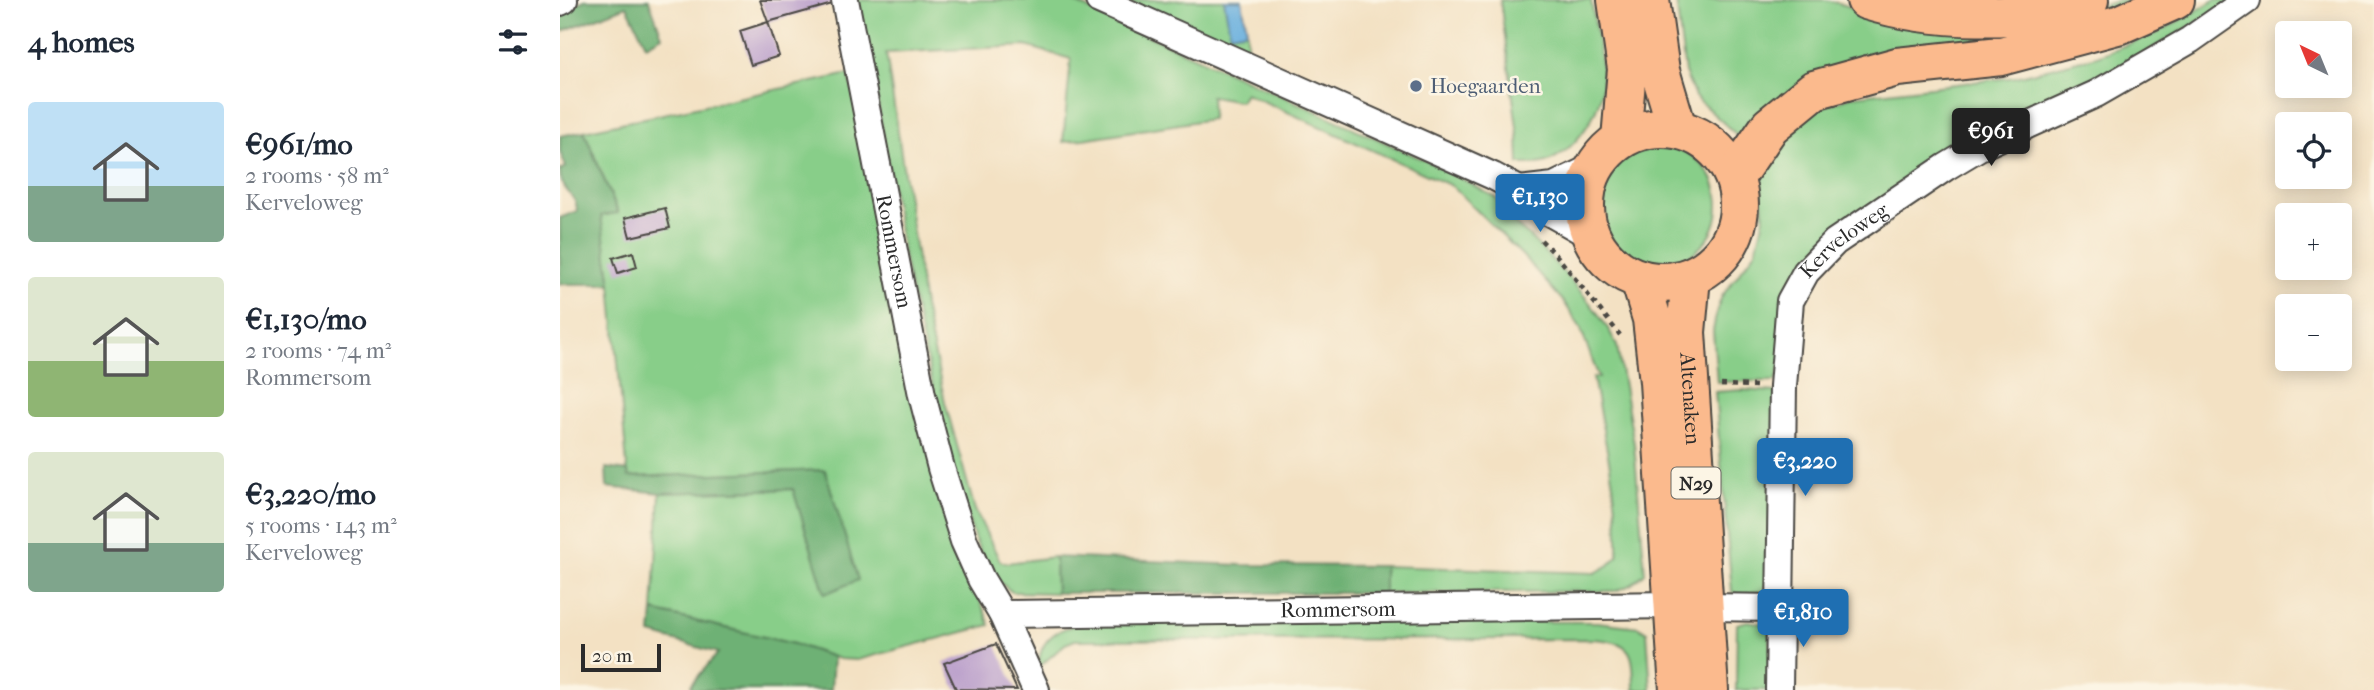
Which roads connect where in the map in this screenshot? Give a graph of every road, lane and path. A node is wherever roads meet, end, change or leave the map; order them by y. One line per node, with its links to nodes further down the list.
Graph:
1 (845, 0): 20 (street, Rommersom)
2 (1099, 0): 12 (street)
3 (1617, 0): 10 (main road)
4 (1650, 0): 9 (main road)
5 (1866, 0): 6 (main road)
6 (2089, 0)
7 (2175, 0): 11 (main road)
8 (2247, 0): 19 (street, Kerveloweg)
9 (1677, 128): 10 (main road); 11 (main road)
10 (1608, 153): 12 (street); 13 (main road)
11 (1735, 177): 15 (main road)
12 (1519, 190): 13 (street)
13 (1591, 236): 16 (main road)
14 (1539, 239): 17 (path)
15 (1691, 277): 16 (main road); 18 (main road, Altenaken / N29)
16 (1640, 279): 18 (main road, Altenaken / N29)
17 (1621, 336)
18 (1689, 606): 19 (street, Rommersom); 20 (street, Rommersom); 22 (main road, Altenaken / N29); 23 (main road, Altenaken / N29)
19 (1779, 608): 24 (street, Kerveloweg)
20 (1002, 614): 21 (street, Rommersom)
21 (1037, 690)
22 (1679, 690)
23 (1709, 690)
24 (1779, 690)

